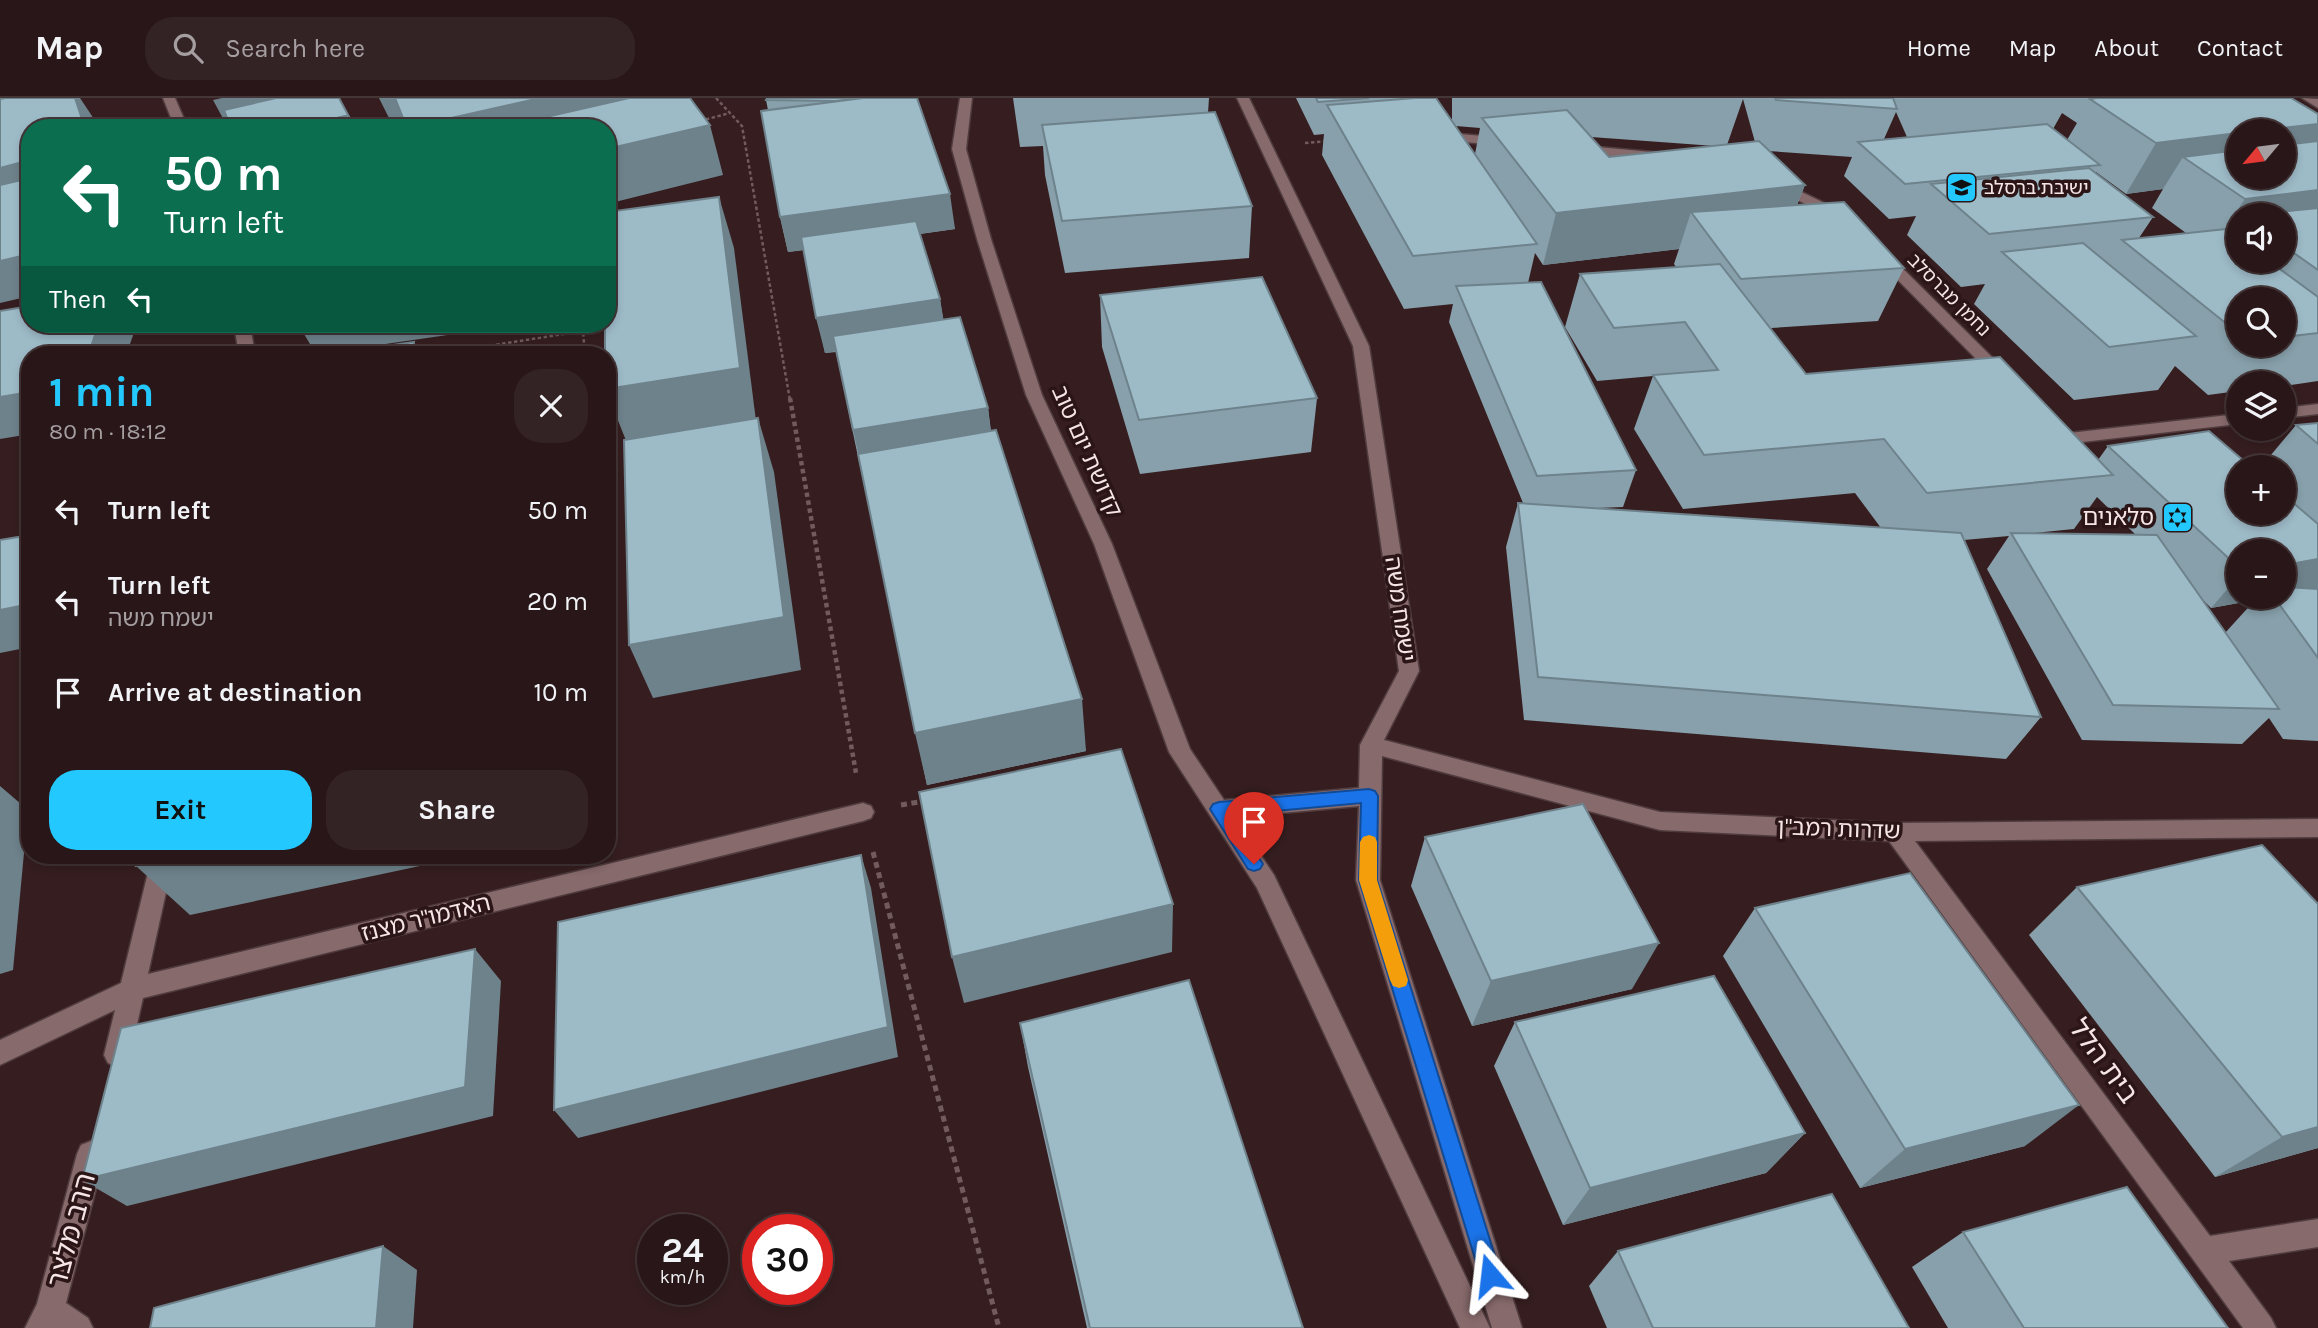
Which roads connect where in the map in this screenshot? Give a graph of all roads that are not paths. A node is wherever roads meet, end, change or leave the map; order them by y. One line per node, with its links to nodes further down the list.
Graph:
1 (169, 98): 7 (street)
2 (966, 98): 21 (street, קדושת יום טוב)
3 (1243, 98): 19 (street, ישמח משה)
4 (1424, 98): 8 (street)
5 (2308, 98): 6 (street)
6 (2318, 104)
7 (177, 119)
8 (1515, 143)
9 (1557, 147): 10 (street)
10 (1682, 159)
11 (1764, 178): 12 (street)
12 (1855, 229)
13 (1874, 248): 14 (street, נחמן מברסלב)
14 (2017, 391)
15 (2318, 410): 16 (street)
16 (2296, 412)
17 (2046, 420): 18 (street)
18 (2226, 420)
19 (1371, 745): 20 (street, ישמח משה); 24 (street, שדרות רמב"ן)
20 (1369, 796): 21 (street); 35 (street, ישמח משה)
21 (1219, 809): 34 (street)
22 (863, 812): 26 (street, האדמו"ר מצנז)
23 (2318, 828): 24 (street, שדרות רמב"ן)
24 (1895, 832): 31 (street, בית הלל)
25 (161, 864): 26 (street)
26 (134, 989): 27 (street, האדמו"ר מצנז); 28 (street)
27 (0, 1053)
28 (110, 1082)
29 (96, 1136): 32 (street, הרב מלצר)
30 (2318, 1233): 31 (street)
31 (2204, 1251): 36 (street, בית הלל)
32 (45, 1319): 33 (street, הרב מלצר)
33 (78, 1328)
34 (1475, 1328)
35 (1507, 1328)
36 (2261, 1328)

